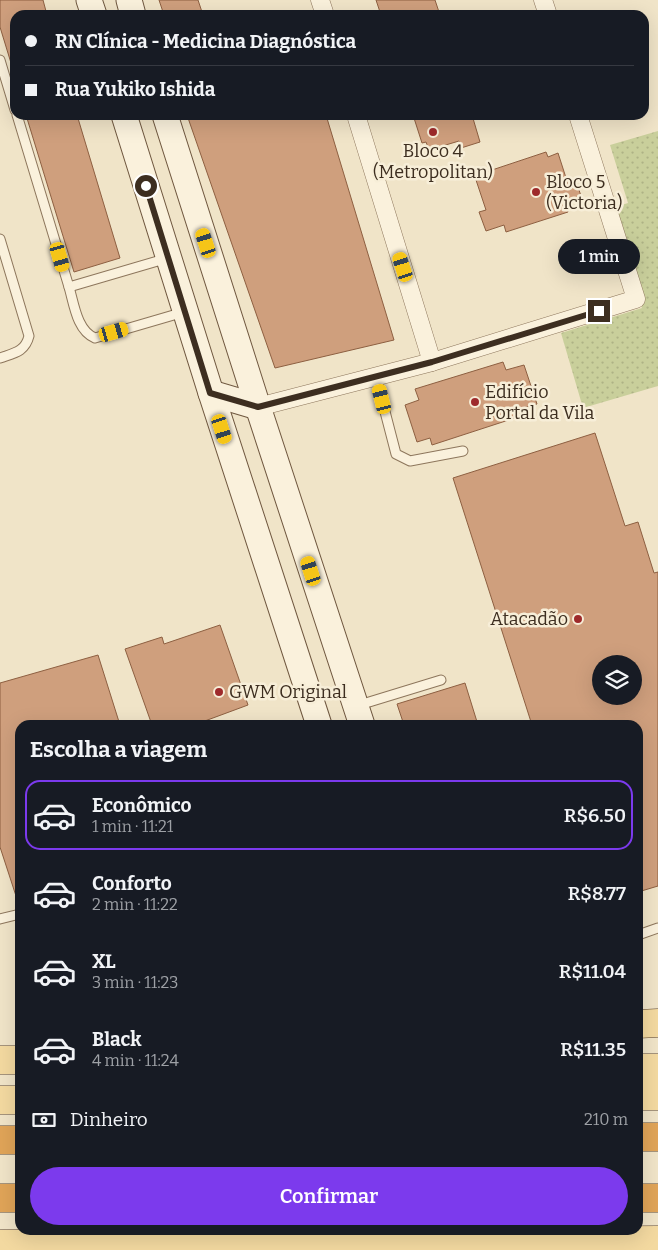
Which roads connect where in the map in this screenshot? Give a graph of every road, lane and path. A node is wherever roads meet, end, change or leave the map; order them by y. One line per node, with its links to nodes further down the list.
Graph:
1 (0, 60): 2 (lane)
2 (10, 93)
3 (18, 120): 10 (lane)
4 (126, 120): 9 (main road)
5 (167, 120): 16 (main road)
6 (358, 120): 13 (street)
7 (580, 120): 13 (street)
8 (0, 239): 12 (lane)
9 (168, 258): 10 (lane); 11 (main road)
10 (68, 287): 11 (lane)
11 (185, 312): 15 (main road)
12 (0, 358)
13 (432, 362): 14 (street)
14 (376, 376): 16 (street); 17 (lane)
15 (210, 393): 16 (main road); 20 (main road)
16 (258, 407): 19 (main road)
17 (463, 451)
18 (441, 680): 19 (lane)
19 (359, 716)
20 (317, 720)
21 (15, 915): 22 (lane)
22 (0, 919)
23 (658, 928): 24 (lane)
24 (643, 933)
25 (658, 1023): 26 (main road)
26 (643, 1024)
27 (0, 1060): 28 (main road)
28 (15, 1060)
29 (643, 1068): 30 (main road)
30 (658, 1068)
31 (643, 1096): 32 (main road)
32 (658, 1096)
33 (0, 1100): 34 (main road)
34 (15, 1100)
35 (643, 1137): 36 (highway)
36 (658, 1137)
37 (0, 1140): 38 (highway)
38 (15, 1140)
39 (0, 1198): 40 (highway)
40 (15, 1198)
41 (643, 1198): 42 (highway)
42 (658, 1198)
43 (658, 1240): 44 (main road)
44 (0, 1244)

